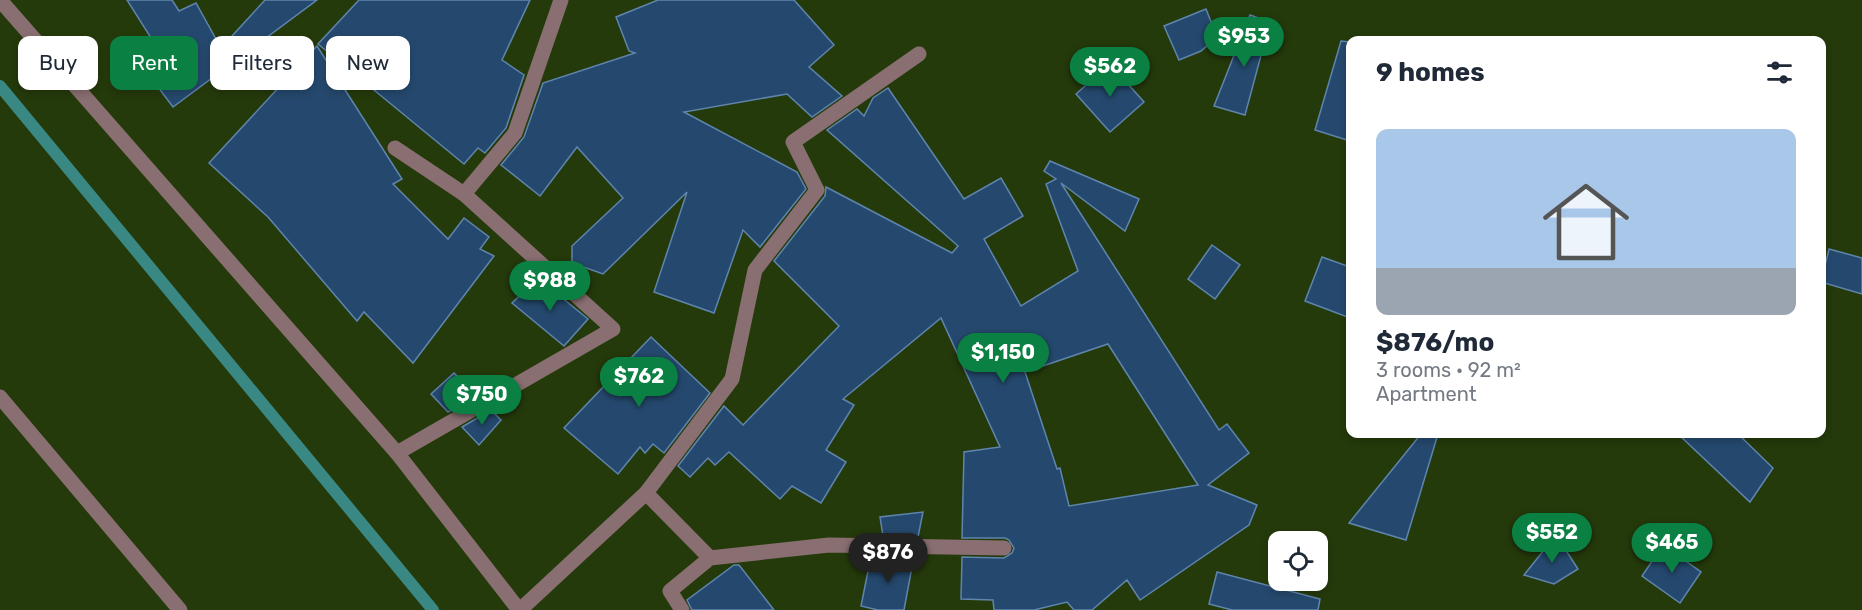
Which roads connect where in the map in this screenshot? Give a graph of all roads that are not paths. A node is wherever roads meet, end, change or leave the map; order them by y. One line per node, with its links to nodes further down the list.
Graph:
1 (0, 0): 7 (street)
2 (561, 0): 5 (street)
3 (919, 54): 8 (street)
4 (395, 148): 5 (street)
5 (464, 194): 7 (street)
6 (0, 397): 11 (street)
7 (397, 453): 12 (street)
8 (646, 493): 10 (street); 12 (street)
9 (1005, 548): 10 (street)
10 (710, 558): 13 (street)
11 (180, 610)
12 (520, 610)
13 (682, 610)

